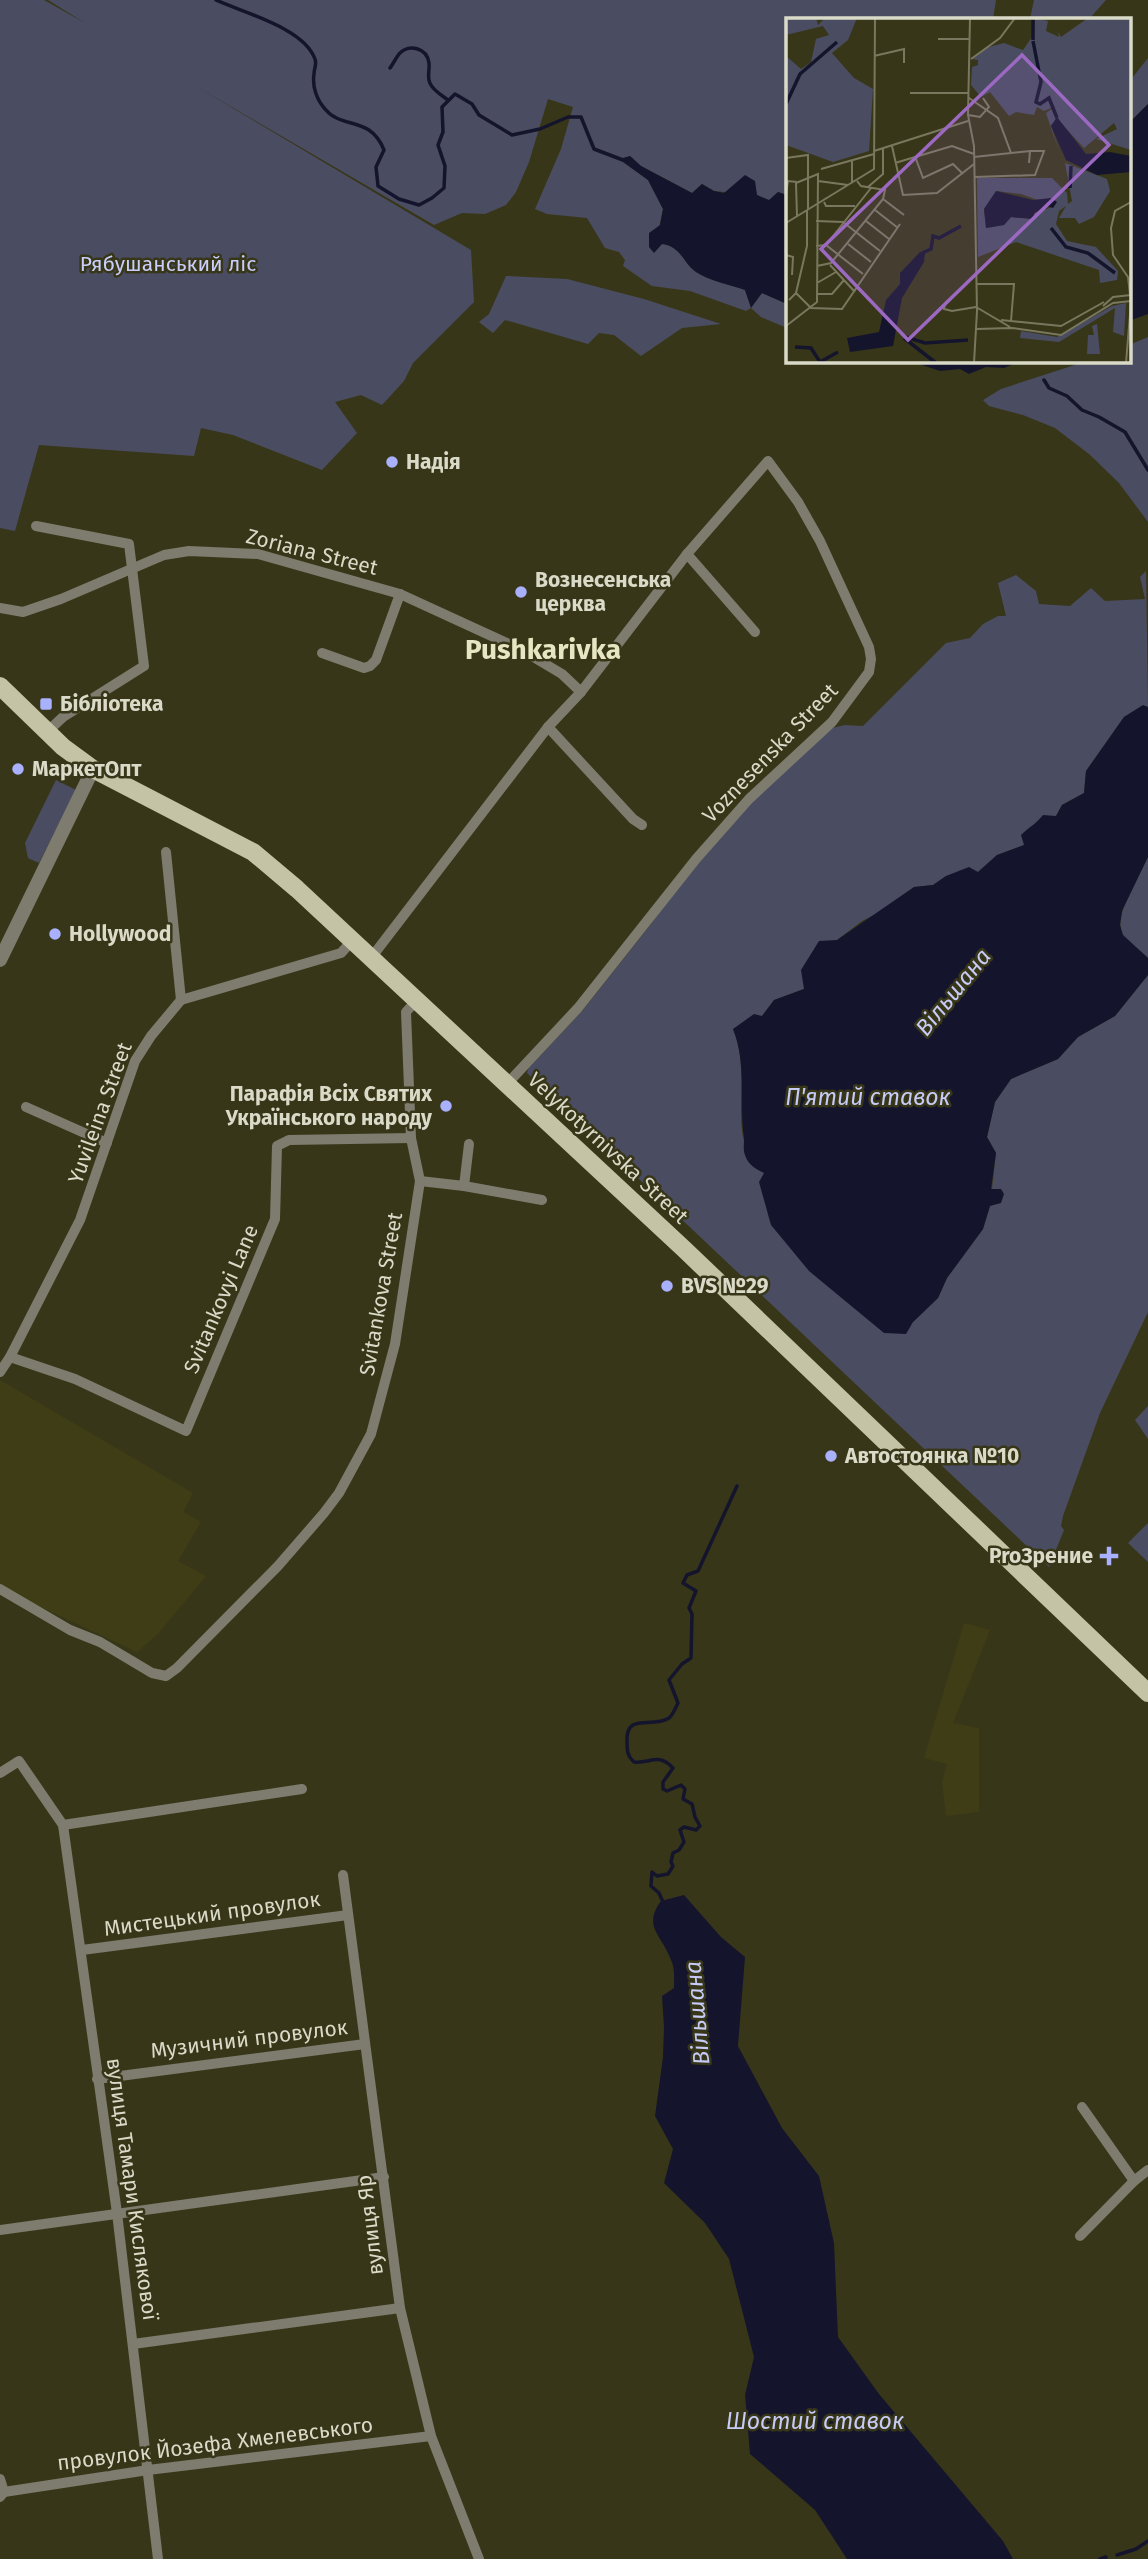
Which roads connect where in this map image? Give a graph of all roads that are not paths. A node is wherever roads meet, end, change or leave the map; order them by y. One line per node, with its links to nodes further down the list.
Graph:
1 (36, 526): 3 (street)
2 (687, 554): 6 (street); 9 (street); 20 (street, Voznesenska Street)
3 (134, 569): 4 (street, Zoriana Street); 5 (street, Zoriana Street); 11 (street)
4 (400, 594): 7 (street, Zoriana Street); 9 (street, Zoriana Street)
5 (0, 608)
6 (755, 632)
7 (322, 653)
8 (0, 686): 11 (main road, Velykotyrnivska Street)
9 (581, 692): 10 (street)
10 (548, 727): 13 (street); 16 (street)
11 (47, 732): 12 (main road, Velykotyrnivska Street)
12 (93, 769): 15 (main road, Velykotyrnivska Street); 17 (street)
13 (642, 825)
14 (166, 852): 18 (street)
15 (352, 941): 16 (main road, Velykotyrnivska Street); 18 (street)
16 (371, 958): 19 (main road, Velykotyrnivska Street)
17 (0, 960)
18 (181, 1000): 23 (street, Yuvileina Street)
19 (416, 1001): 20 (main road, Velykotyrnivska Street); 22 (street, Svitankova Street)
20 (506, 1085): 31 (main road, Velykotyrnivska Street)
21 (26, 1107): 23 (street)
22 (411, 1138): 25 (street, Svitankova Street); 28 (street, Svitankovyi Lane)
23 (107, 1143): 28 (street, Yuvileina Street)
24 (469, 1144): 26 (street)
25 (420, 1181): 26 (street); 30 (street, Svitankova Street)
26 (464, 1186): 27 (street)
27 (542, 1200)
28 (10, 1357): 29 (street, Yuvileina Street)
29 (0, 1372)
30 (0, 1589)
31 (1148, 1693)
32 (0, 1773): 34 (street)
33 (302, 1789): 34 (street)
34 (63, 1825): 37 (street, вулиця Тамари Кислякової)
35 (343, 1875): 36 (street, вулиця Яр)
36 (348, 1915): 37 (street, Мистецький провулок); 38 (street, вулиця Яр)
37 (82, 1950): 39 (street, вулиця Тамари Кислякової)
38 (365, 2043): 39 (street, Музичний провулок); 42 (street, вулиця Яр)
39 (97, 2079): 44 (street, вулиця Тамари Кислякової)
40 (1082, 2107): 43 (street)
41 (1148, 2170): 43 (street)
42 (384, 2177): 44 (street); 47 (street, вулиця Яр)
43 (1133, 2181): 46 (street)
44 (117, 2214): 45 (street); 48 (street, вулиця Тамари Кислякової)
45 (0, 2230)
46 (1080, 2236)
47 (400, 2308): 48 (street); 49 (street, вулиця Яр)
48 (133, 2344): 50 (street, вулиця Тамари Кислякової)
49 (431, 2436): 50 (street, провулок Йозефа Хмелевського); 54 (street, вулиця Яр)
50 (148, 2470): 52 (street, провулок Йозефа Хмелевського); 53 (street, вулиця Тамари Кислякової)
51 (0, 2479): 52 (street)
52 (2, 2494)
53 (158, 2559)
54 (479, 2559)

